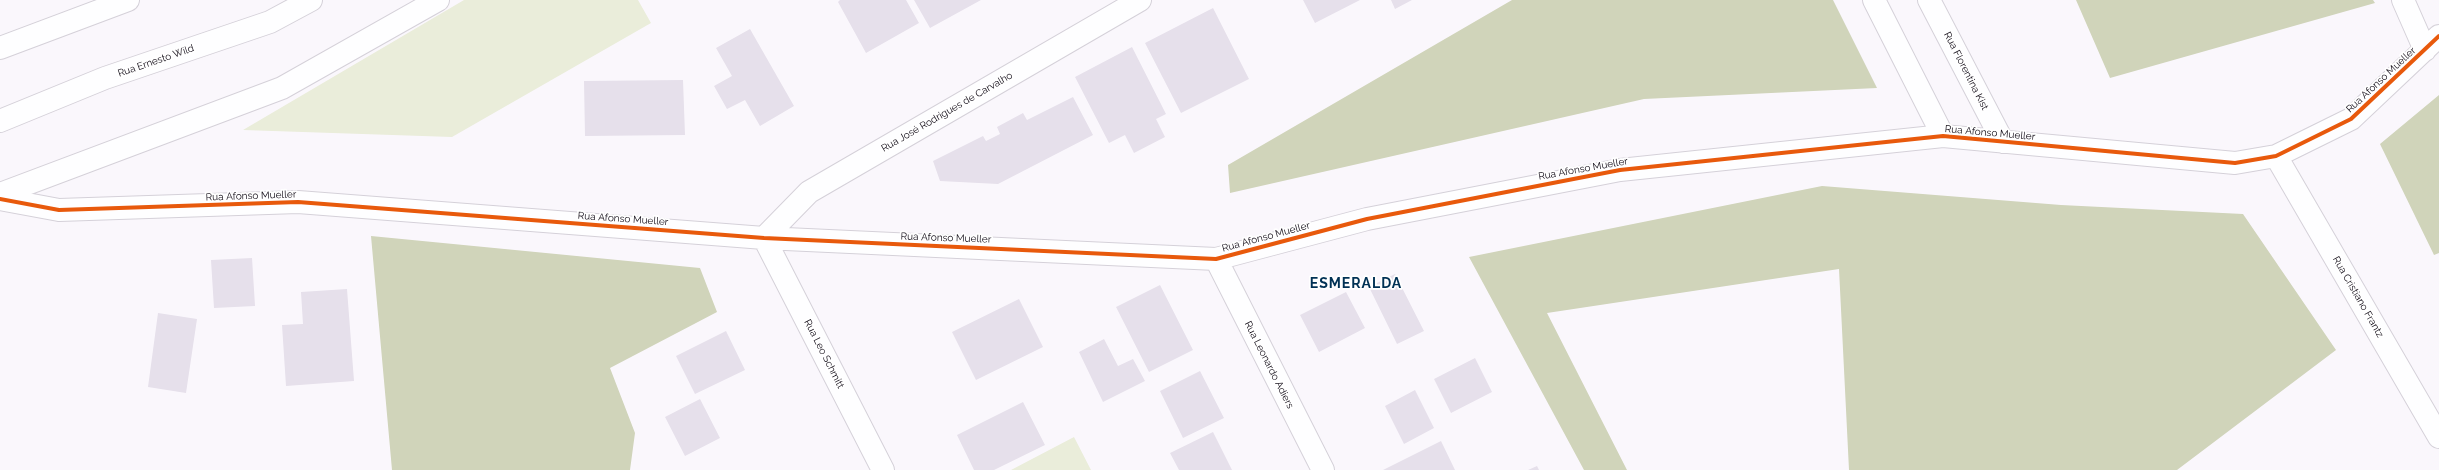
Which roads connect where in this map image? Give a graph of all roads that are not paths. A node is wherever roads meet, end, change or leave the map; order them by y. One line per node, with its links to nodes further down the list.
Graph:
1 (128, 0): 9 (street)
2 (311, 0): 10 (street, Rua Ernesto Wild)
3 (438, 0): 14 (street)
4 (1140, 0): 16 (street, Rua José Rodrigues de Carvalho)
5 (1874, 0): 11 (street)
6 (1929, 0): 12 (street, Rua Florentina Kist)
7 (2403, 0): 8 (street)
8 (2432, 43): 13 (street, Rua Afonso Mueller)
9 (0, 48)
10 (0, 121)
11 (1944, 136): 12 (street, Rua Afonso Mueller); 17 (street, Rua Afonso Mueller)
12 (2003, 142): 13 (street, Rua Afonso Mueller)
13 (2276, 156): 18 (street, Rua Cristiano Frantz)
14 (0, 194)
15 (0, 199): 16 (street, Rua Afonso Mueller)
16 (764, 238): 17 (street, Rua Afonso Mueller); 19 (street, Rua Leo Schmitt)
17 (1216, 259): 20 (street, Rua Leonardo Adiers)
18 (2439, 437)
19 (883, 470)
20 (1323, 470)

